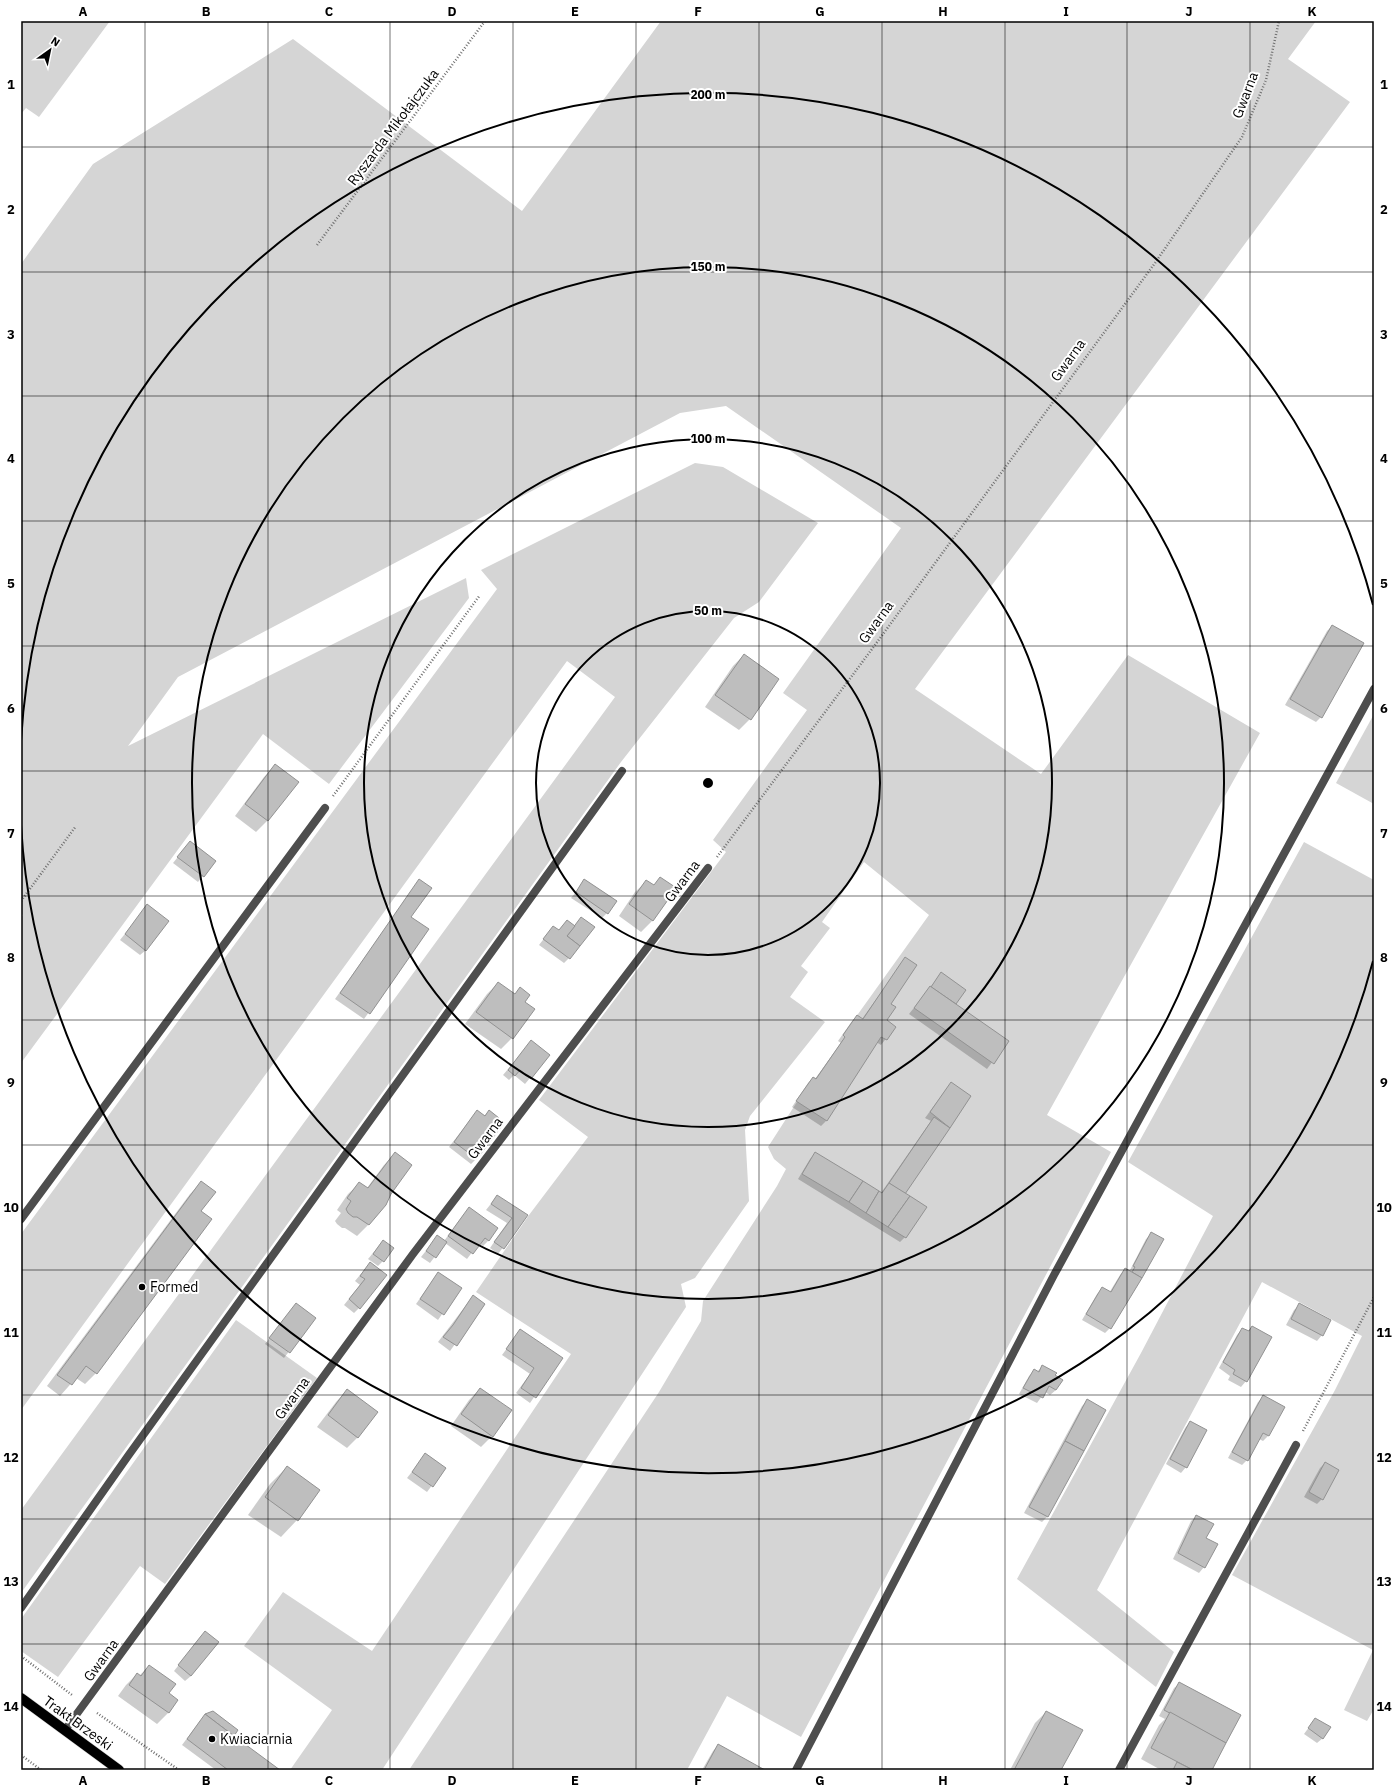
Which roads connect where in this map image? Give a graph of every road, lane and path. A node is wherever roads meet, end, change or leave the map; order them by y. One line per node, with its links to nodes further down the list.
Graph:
1 (485, 21): 3 (path, Ryszarda Mikołajczuka)
2 (1279, 21): 9 (path, Gwarna)
3 (317, 245)
4 (480, 595): 7 (path)
5 (1374, 689): 23 (street)
6 (622, 771): 14 (street)
7 (325, 808): 11 (street)
8 (76, 826): 10 (path)
9 (708, 868): 17 (street, Gwarna)
10 (21, 901)
11 (21, 1219)
12 (1374, 1297): 13 (path)
13 (1296, 1445): 24 (street)
14 (21, 1608)
15 (21, 1656): 17 (path)
16 (21, 1698): 18 (main road, Trakt Brzeski)
17 (85, 1705): 18 (street, Gwarna); 22 (path)
18 (65, 1730): 21 (main road, Trakt Brzeski)
19 (21, 1755): 20 (path)
20 (41, 1770)
21 (119, 1770)
22 (179, 1770)
23 (796, 1770)
24 (1119, 1770)

